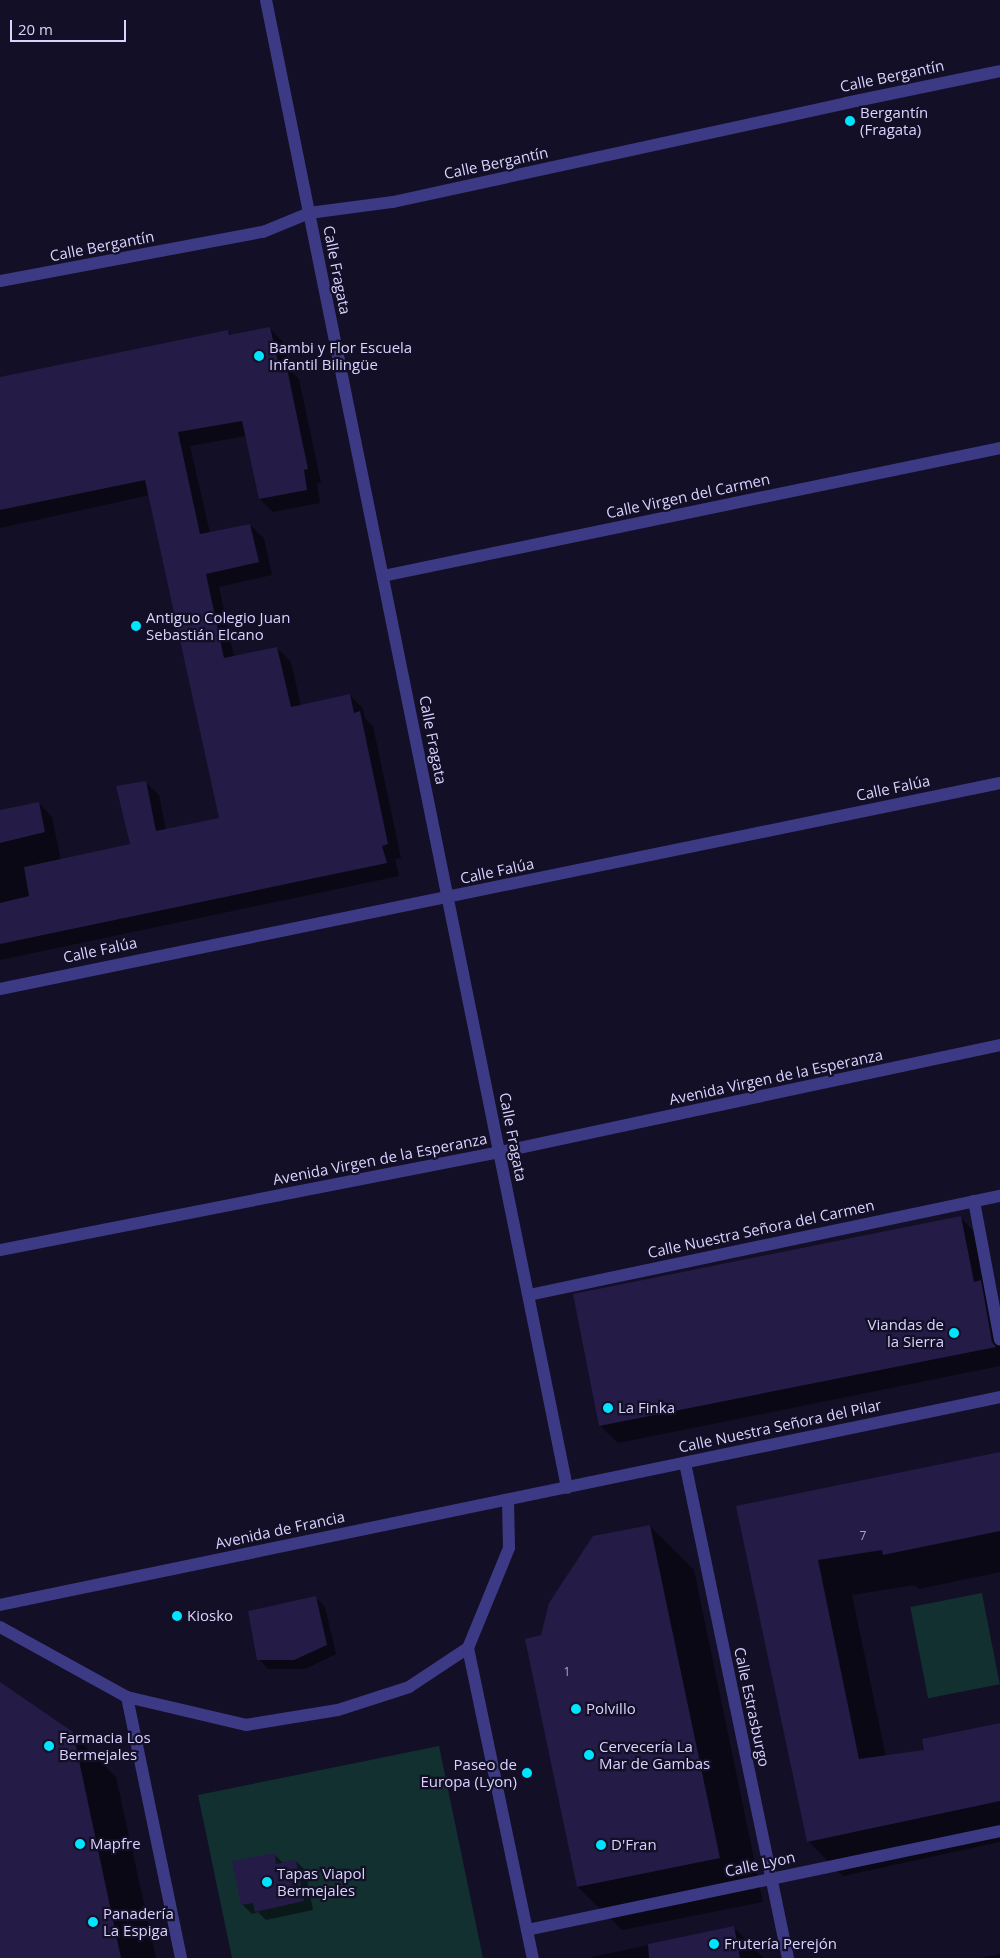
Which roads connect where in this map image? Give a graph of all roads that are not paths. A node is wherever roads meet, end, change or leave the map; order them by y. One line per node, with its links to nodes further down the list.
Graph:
1 (266, 0): 3 (street, Calle Fragata)
2 (1000, 71): 3 (street, Calle Bergantín)
3 (309, 213): 4 (street, Calle Bergantín); 6 (street, Calle Fragata)
4 (0, 281)
5 (1000, 448): 6 (street, Calle Virgen del Carmen)
6 (383, 576): 8 (street, Calle Fragata)
7 (1000, 782): 8 (street, Calle Falúa)
8 (448, 898): 9 (street, Calle Falúa); 11 (street, Calle Fragata)
9 (0, 988)
10 (1000, 1045): 11 (street, Avenida Virgen de la Esperanza)
11 (500, 1152): 14 (street, Avenida Virgen de la Esperanza); 15 (street, Calle Fragata)
12 (1000, 1196): 13 (street, Calle Nuestra Señora del Carmen)
13 (974, 1201): 15 (street, Calle Nuestra Señora del Carmen); 16 (street)
14 (0, 1250)
15 (529, 1295): 19 (street, Calle Fragata)
16 (1000, 1340)
17 (1000, 1397): 18 (street, Calle Nuestra Señora del Pilar)
18 (685, 1463): 19 (street, Calle Nuestra Señora del Pilar); 26 (street, Calle Estrasburgo)
19 (567, 1488): 20 (street, Avenida de Francia)
20 (508, 1500): 21 (street, Avenida de Francia); 23 (street)
21 (0, 1605)
22 (0, 1627): 24 (street)
23 (468, 1648): 24 (street); 27 (street)
24 (127, 1697): 28 (street)
25 (1000, 1831): 26 (street, Calle Lyon)
26 (771, 1878): 27 (street, Calle Lyon); 30 (street, Calle Estrasburgo)
27 (527, 1930): 29 (street)
28 (181, 1958)
29 (533, 1958)
30 (788, 1958)

